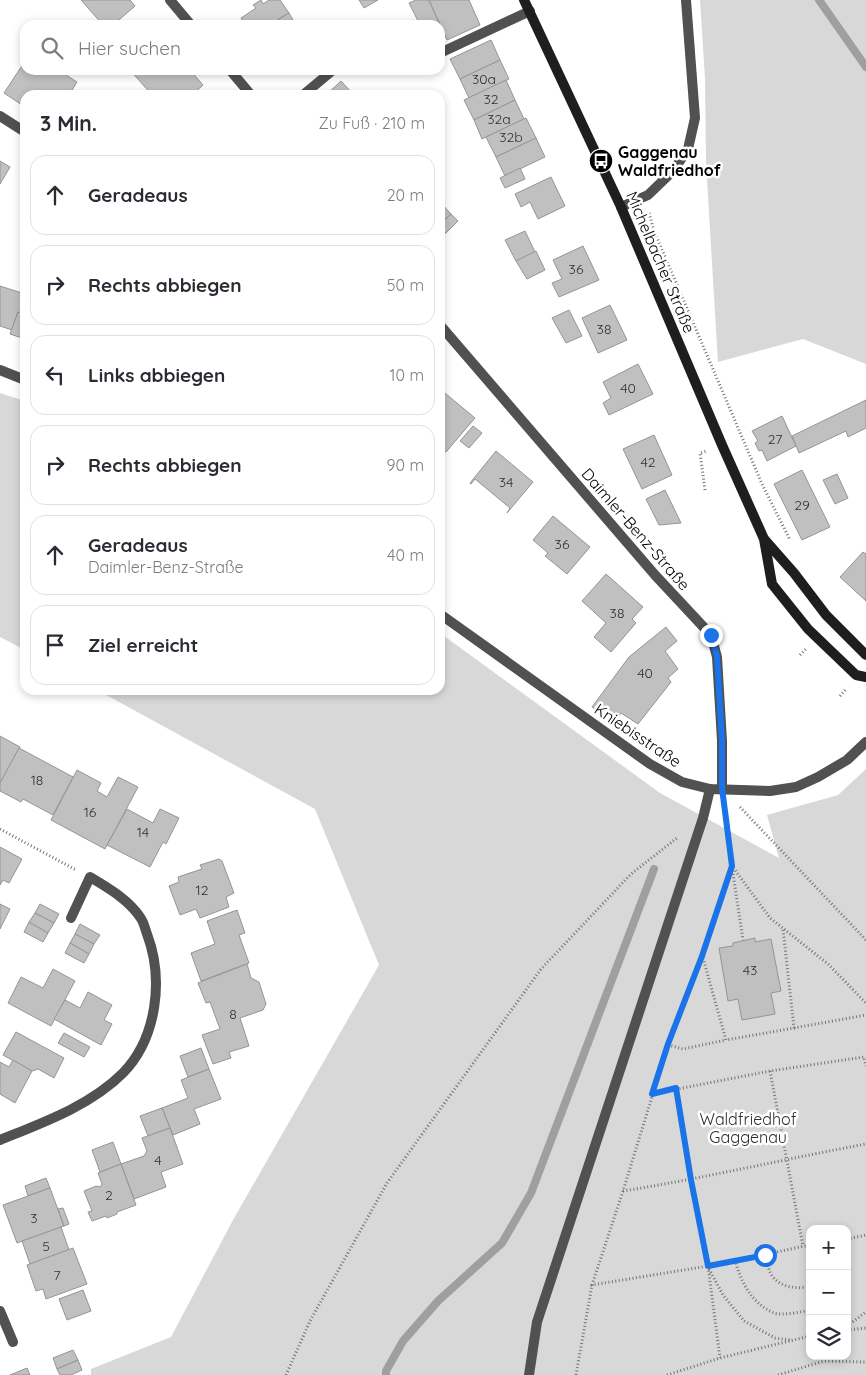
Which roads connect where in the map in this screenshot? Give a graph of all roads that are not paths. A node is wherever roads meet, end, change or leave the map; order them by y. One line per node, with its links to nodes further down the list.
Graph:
1 (170, 0): 5 (street)
2 (524, 0): 4 (main road, Michelbacher Straße)
3 (686, 0): 13 (street)
4 (530, 11): 6 (street); 13 (main road, Michelbacher Straße)
5 (187, 20)
6 (445, 51)
7 (234, 75): 9 (street)
8 (327, 75): 10 (street)
9 (247, 90)
10 (309, 90)
11 (0, 116): 12 (street)
12 (20, 129)
13 (621, 207): 17 (main road, Michelbacher Straße)
14 (445, 331): 23 (street, Daimler-Benz-Straße)
15 (0, 370): 16 (street)
16 (20, 378)
17 (764, 539): 19 (main road, Michelbacher Straße); 20 (main road, Michelbacher Straße)
18 (445, 618): 22 (street, Kniebisstraße)
19 (866, 654)
20 (866, 677)
21 (866, 742): 23 (street, Kniebisstraße)
22 (710, 788): 23 (street, Kniebisstraße); 28 (street)
23 (722, 788)
24 (71, 918): 25 (street)
25 (0, 1140)
26 (0, 1311): 27 (street)
27 (13, 1342)
28 (529, 1375)

